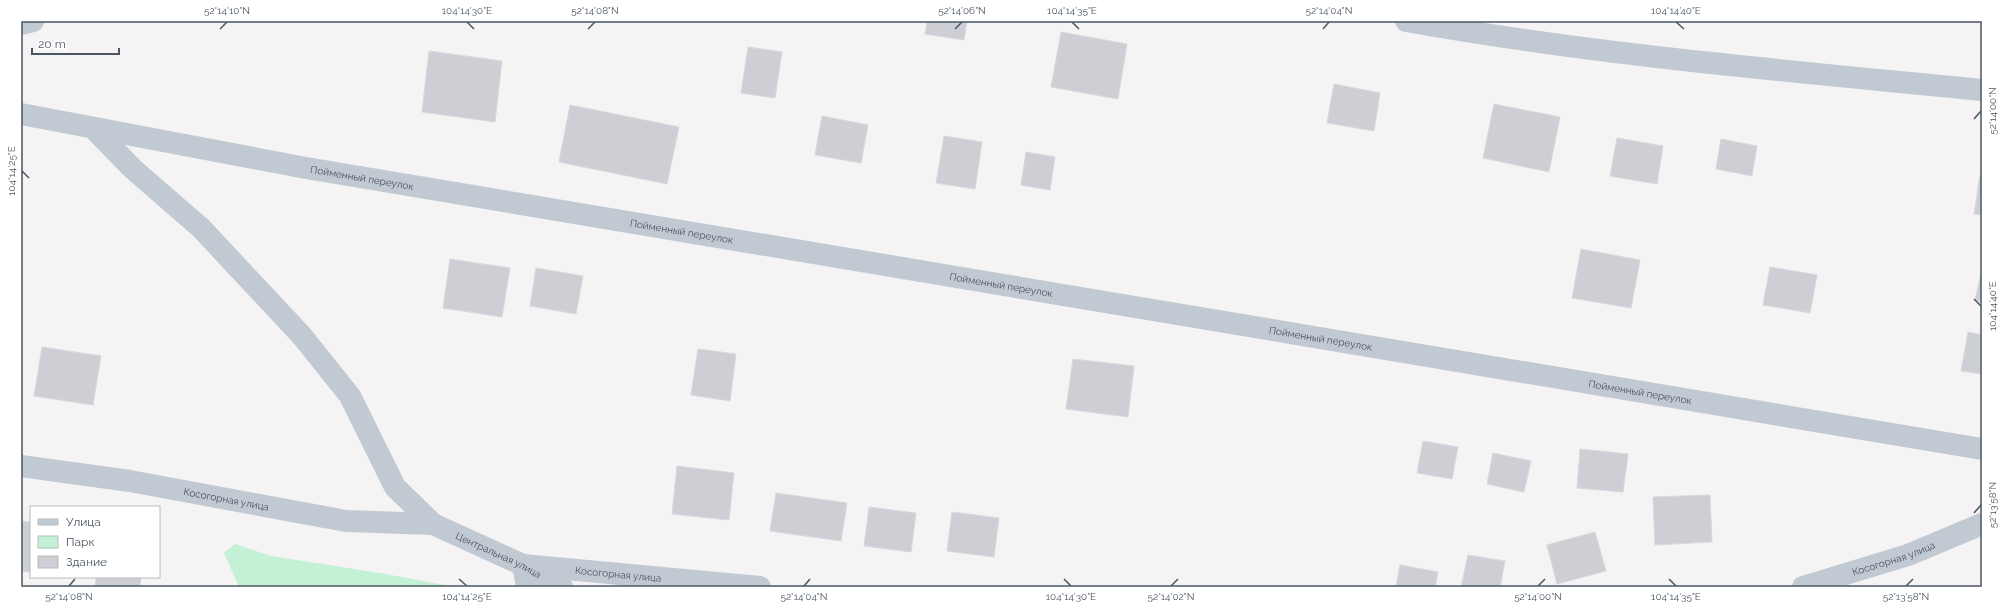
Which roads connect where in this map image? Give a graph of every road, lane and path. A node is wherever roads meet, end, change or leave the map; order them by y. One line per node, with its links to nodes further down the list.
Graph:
1 (34, 21): 3 (street)
2 (1406, 21): 4 (street)
3 (21, 24)
4 (1982, 90)
5 (21, 114): 6 (street, Пойменный переулок)
6 (93, 128): 7 (street, Пойменный переулок); 9 (street)
7 (1982, 449)
8 (21, 466): 9 (street, Косогорная улица)
9 (433, 524): 11 (street, Центральная улица)
10 (1982, 524): 15 (street, Косогорная улица)
11 (524, 565): 12 (street); 13 (street, Центральная улица); 14 (street, Косогорная улица)
12 (527, 587)
13 (562, 587)
14 (760, 587)
15 (1803, 587)

